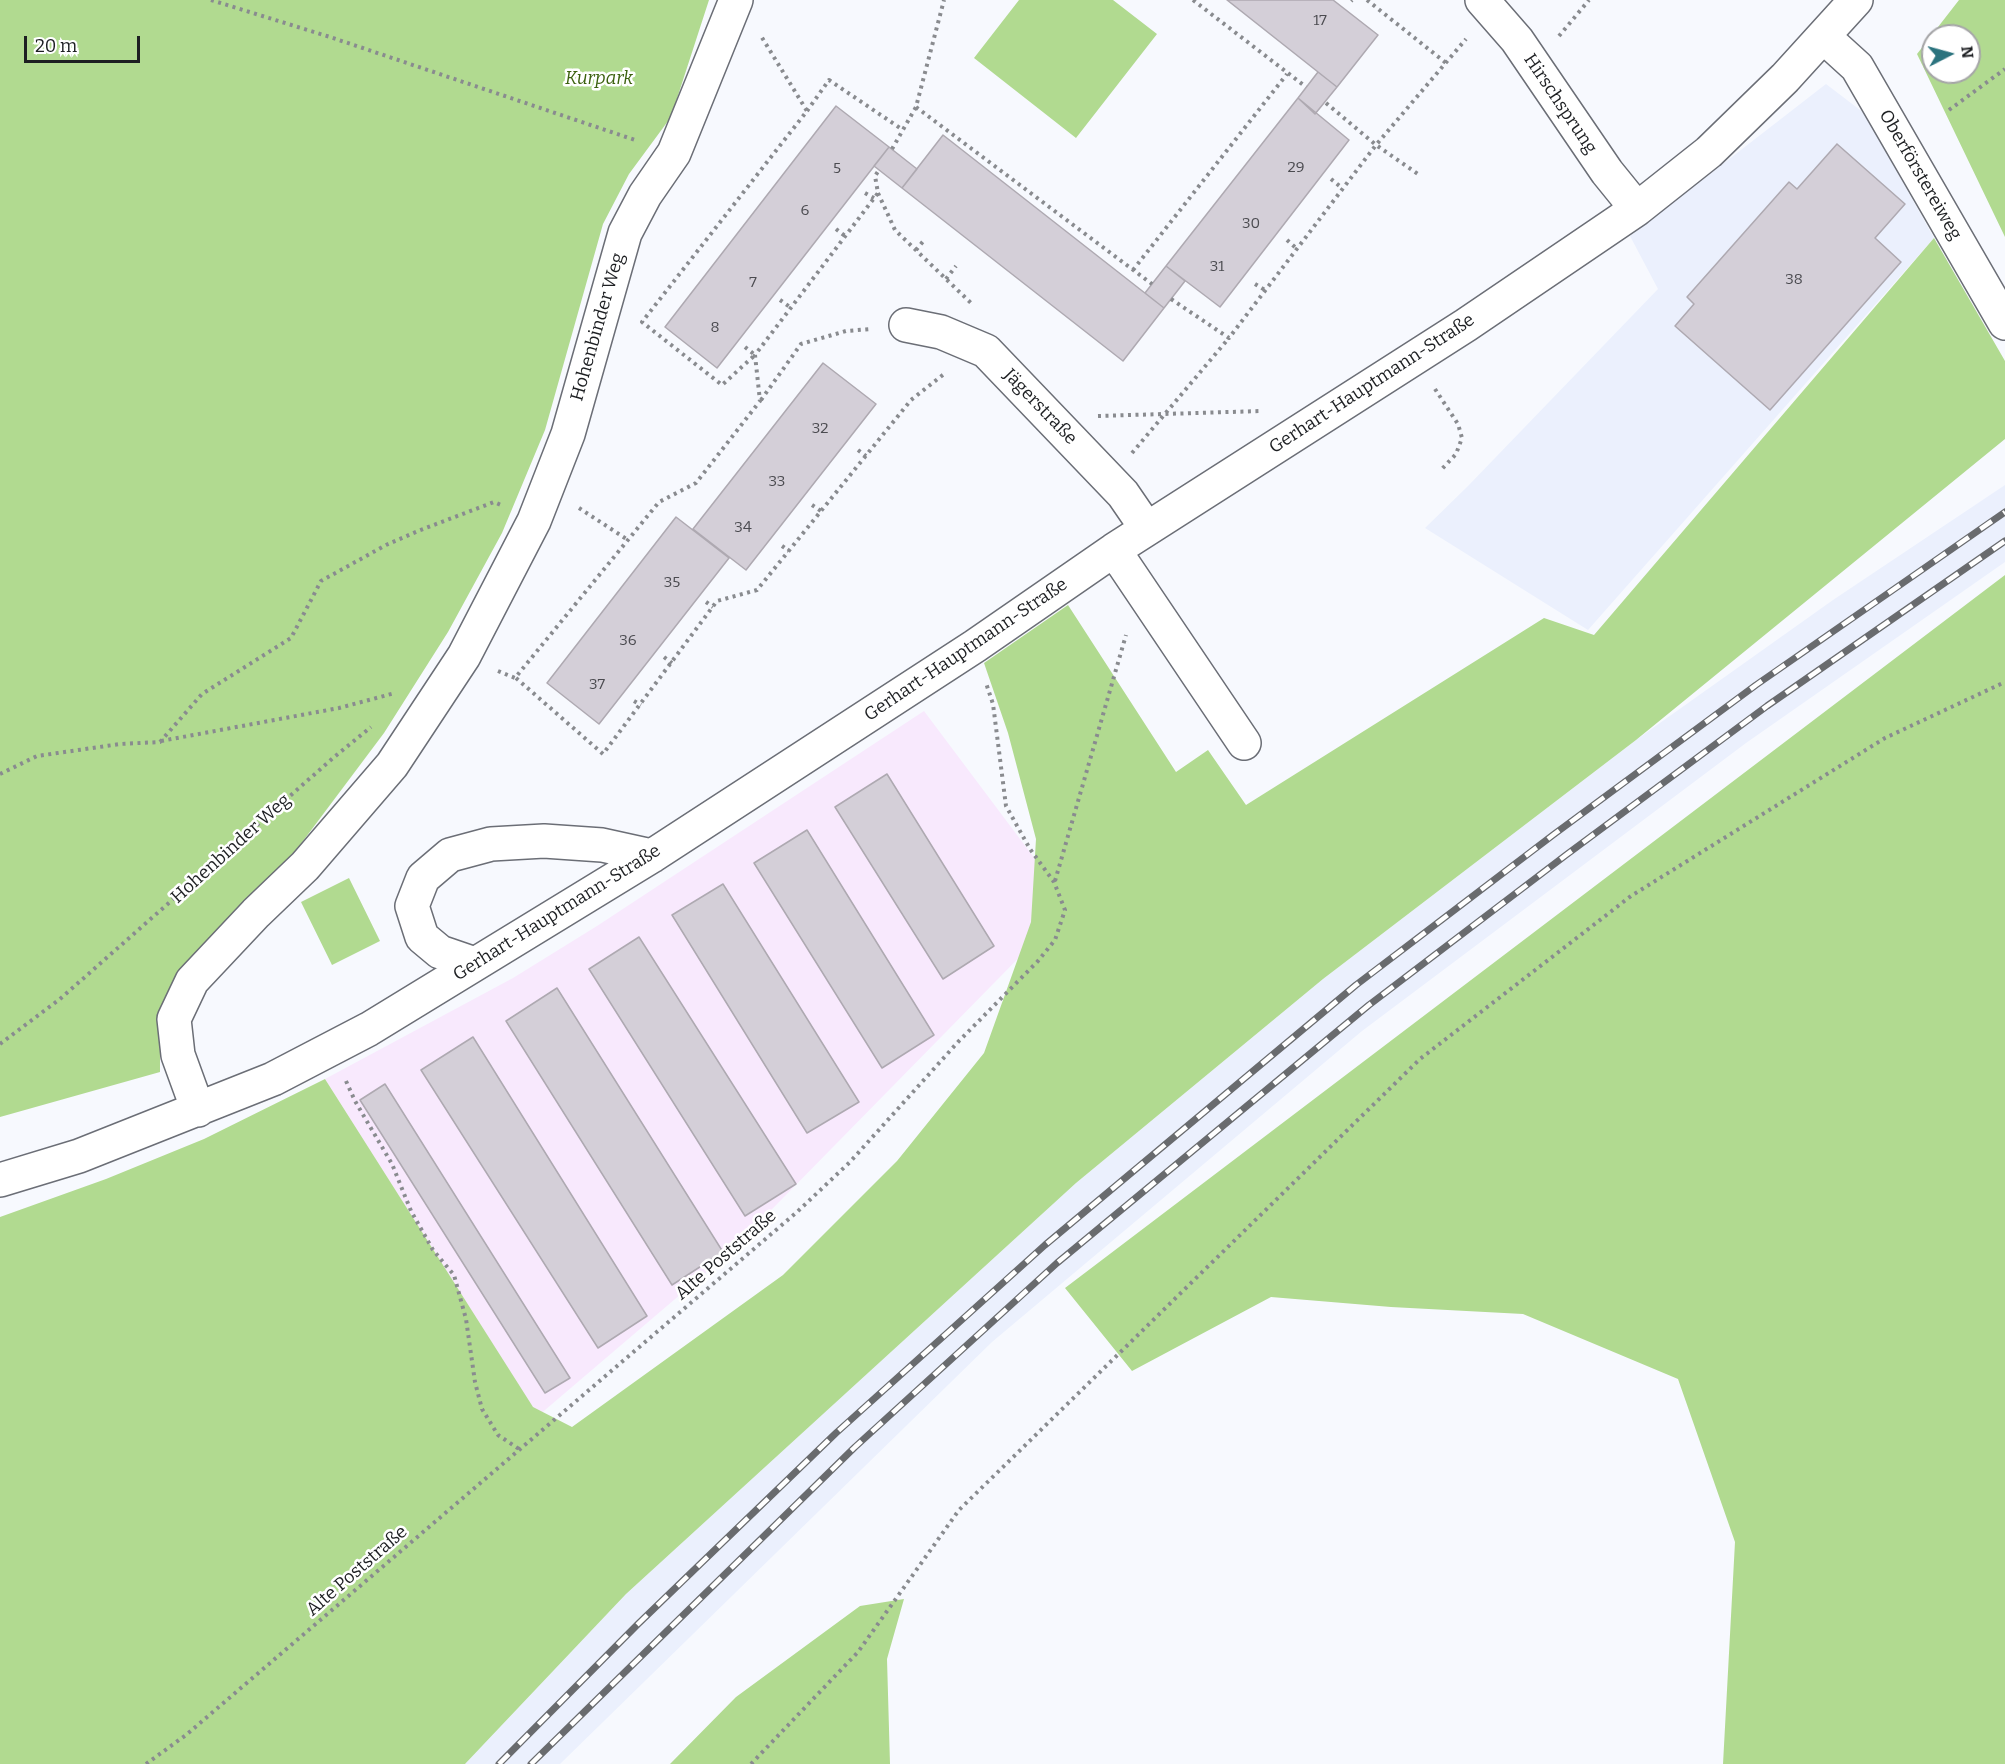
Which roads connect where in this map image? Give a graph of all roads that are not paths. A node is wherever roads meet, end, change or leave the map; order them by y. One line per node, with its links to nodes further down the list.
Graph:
1 (736, 0): 13 (street, Hohenbinder Weg)
2 (1856, 0): 4 (street, Gerhart-Hauptmann-Straße)
3 (1487, 4): 5 (street, Hirschsprung)
4 (1824, 38): 5 (street, Gerhart-Hauptmann-Straße); 6 (street, Oberförstereiweg)
5 (1637, 209): 8 (street, Gerhart-Hauptmann-Straße)
6 (2005, 323)
7 (906, 325): 8 (street, Jägerstraße)
8 (1147, 529): 9 (street, Gerhart-Hauptmann-Straße)
9 (1114, 550): 10 (street); 11 (street, Gerhart-Hauptmann-Straße)
10 (1244, 742)
11 (652, 856): 12 (street, Gerhart-Hauptmann-Straße); 12 (street)
12 (475, 964): 13 (street, Gerhart-Hauptmann-Straße)
13 (198, 1110): 14 (street, Gerhart-Hauptmann-Straße)
14 (0, 1180)

